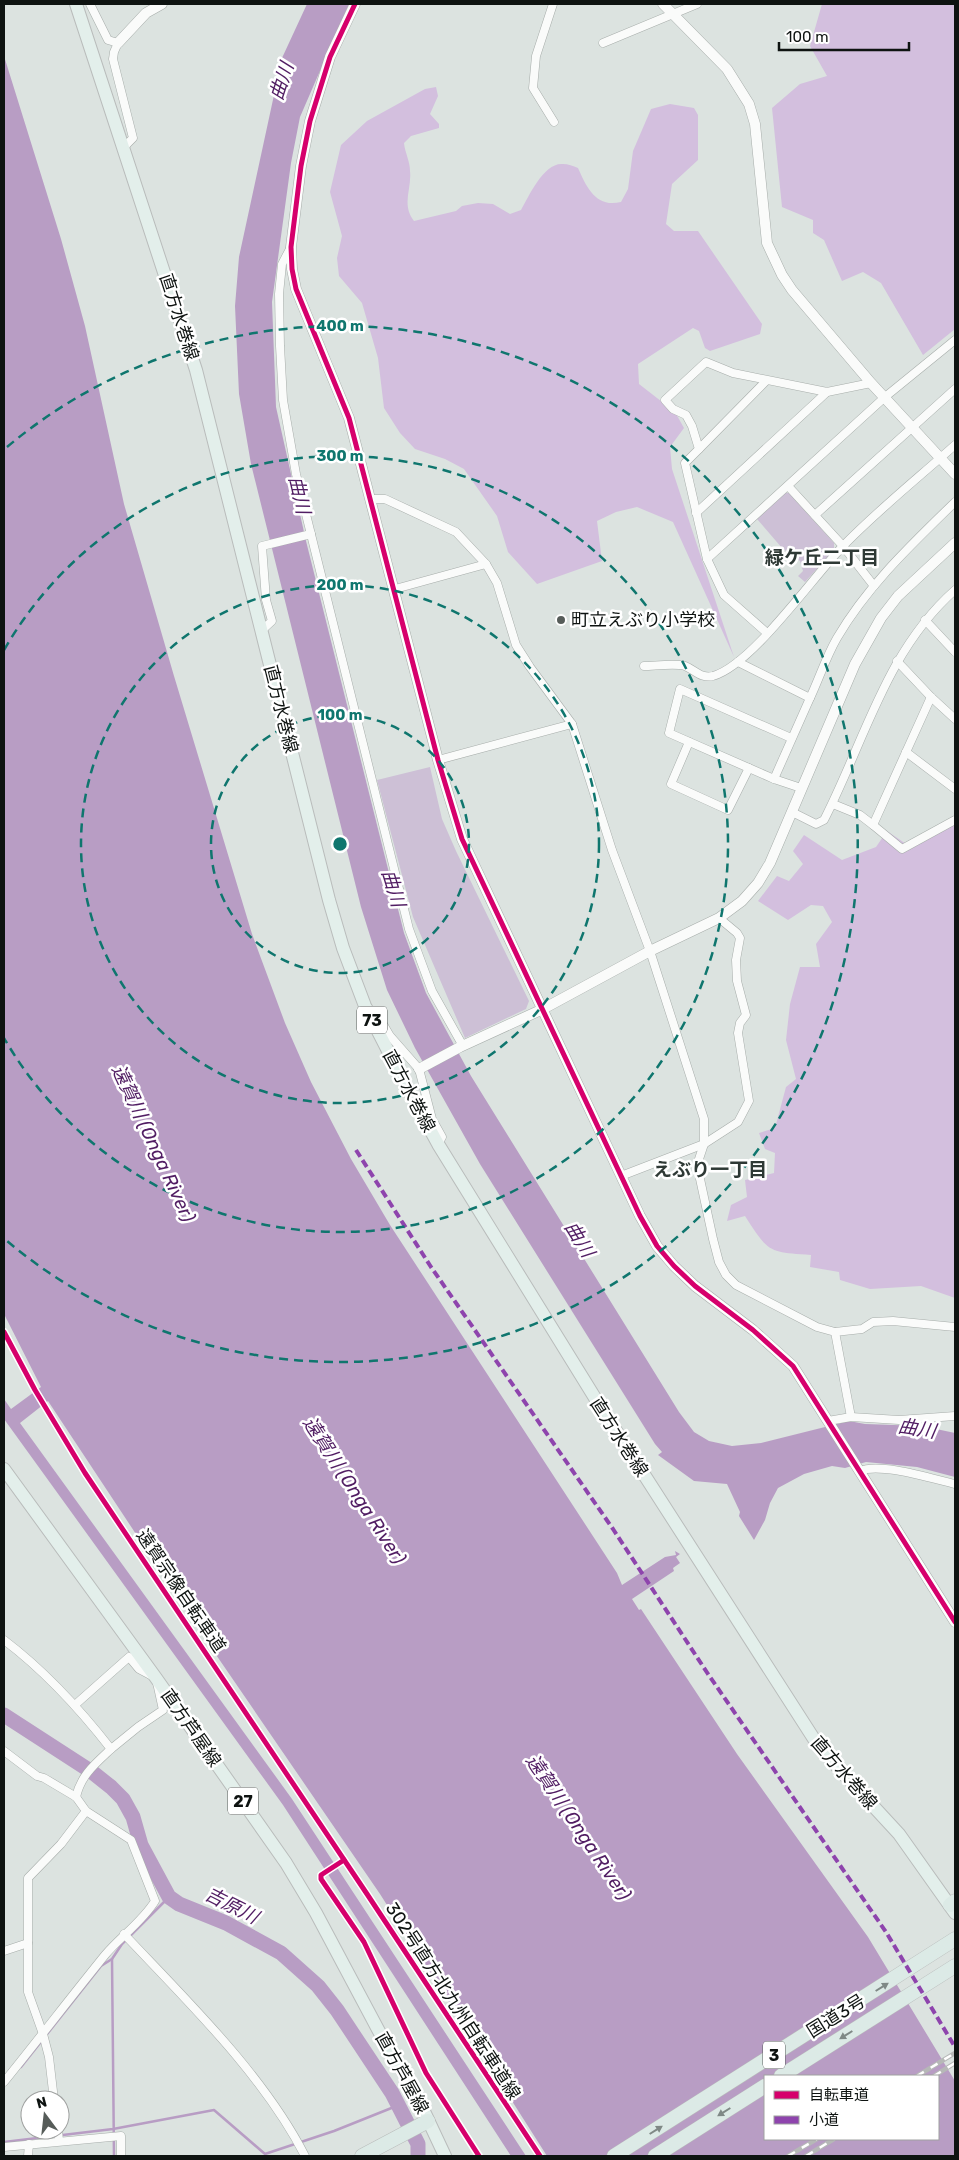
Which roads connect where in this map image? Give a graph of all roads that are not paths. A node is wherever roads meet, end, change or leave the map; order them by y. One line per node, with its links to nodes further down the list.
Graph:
1 (76, 4): 12 (main road, 直方水巻線 / 73)
2 (90, 4): 9 (street)
3 (162, 4): 9 (street)
4 (356, 4): 13 (street)
5 (553, 4): 11 (street)
6 (663, 4): 8 (street)
7 (697, 4): 8 (street)
8 (672, 13): 10 (street); 16 (street)
9 (118, 43): 12 (street)
10 (603, 43)
11 (554, 122)
12 (123, 148): 39 (main road, 直方水巻線 / 73)
13 (291, 247): 26 (street); 30 (street)
14 (955, 340): 19 (street)
15 (766, 381): 18 (street); 22 (street); 22 (street)
16 (871, 383): 18 (street); 19 (street)
17 (955, 389): 20 (street)
18 (827, 392): 28 (street)
19 (885, 397): 20 (street); 25 (street)
20 (912, 428): 23 (street); 29 (street)
21 (955, 444): 23 (street)
22 (699, 449): 28 (street)
23 (941, 458): 24 (street); 32 (street)
24 (955, 474)
25 (788, 486): 29 (street); 33 (street)
26 (370, 500): 34 (street); 36 (street)
27 (955, 502): 35 (street)
28 (696, 513): 33 (street)
29 (815, 515): 32 (street)
30 (311, 534): 39 (street); 65 (street)
31 (955, 543): 55 (street)
32 (843, 546): 35 (street); 40 (street)
33 (707, 559): 40 (street)
34 (486, 564): 36 (street); 48 (street)
35 (874, 586): 46 (street)
36 (395, 589): 52 (street)
37 (955, 590): 38 (street)
38 (925, 620): 41 (street); 42 (street)
39 (261, 631): 63 (main road, 直方水巻線 / 73)
40 (767, 633): 43 (street)
41 (955, 652)
42 (897, 661): 45 (street); 57 (street)
43 (738, 662): 44 (street); 46 (street)
44 (644, 666)
45 (931, 697): 47 (street); 51 (street)
46 (810, 698): 49 (street)
47 (955, 719)
48 (572, 724): 52 (street); 62 (street)
49 (791, 738): 50 (street); 54 (street)
50 (690, 742): 53 (street); 53 (street)
51 (906, 752): 56 (street); 60 (street)
52 (438, 760): 64 (street)
53 (749, 768): 54 (street)
54 (774, 779): 55 (street)
55 (801, 788): 58 (street)
56 (955, 789)
57 (833, 804): 58 (street); 60 (street)
58 (792, 812): 61 (street)
59 (955, 820): 60 (street)
60 (873, 824)
61 (719, 918): 62 (street); 68 (street)
62 (650, 951): 64 (street); 68 (street)
63 (365, 1006): 66 (street); 67 (main road, 直方水巻線 / 73)
64 (543, 1009): 65 (street); 69 (street)
65 (462, 1046): 66 (street)
66 (419, 1069): 67 (street)
67 (438, 1144): 86 (main road, 直方水巻線 / 73)
68 (704, 1144): 69 (street); 71 (street)
69 (621, 1176): 74 (street)
70 (955, 1327): 71 (street)
71 (835, 1332): 73 (street)
72 (955, 1416): 73 (street)
73 (851, 1417): 74 (street)
74 (829, 1422): 76 (street)
75 (4, 1469): 80 (main road, 直方芦屋線 / 27)
76 (859, 1470): 77 (street); 78 (street)
77 (955, 1484)
78 (955, 1622)
79 (4, 1640): 81 (street)
80 (156, 1678): 81 (street); 82 (street); 97 (main road, 直方芦屋線 / 27)
81 (76, 1704): 82 (street)
82 (111, 1749): 84 (street)
83 (4, 1750): 84 (street)
84 (76, 1797): 85 (street)
85 (86, 1811): 87 (street); 89 (street)
86 (954, 1906)
87 (124, 1934): 92 (street); 103 (street)
88 (952, 1941): 106 (highway, 国道3号 / 3, one-way to 88)
89 (28, 1943): 90 (street); 92 (street)
90 (4, 1951)
91 (951, 1968): 93 (highway, 国道3号 / 3, one-way to 93)
92 (44, 2034): 94 (street); 96 (street)
93 (783, 2075)
94 (4, 2082)
95 (764, 2087): 107 (highway, 3, one-way to 107)
96 (53, 2090)
97 (425, 2123): 104 (highway); 105 (main road, 直方芦屋線 / 27)
98 (59, 2141): 99 (street); 102 (street)
99 (29, 2144): 100 (street); 101 (street)
100 (4, 2147)
101 (28, 2156)
102 (121, 2156)
103 (305, 2156)
104 (362, 2156)
105 (445, 2156)
106 (614, 2156)
107 (655, 2156)

